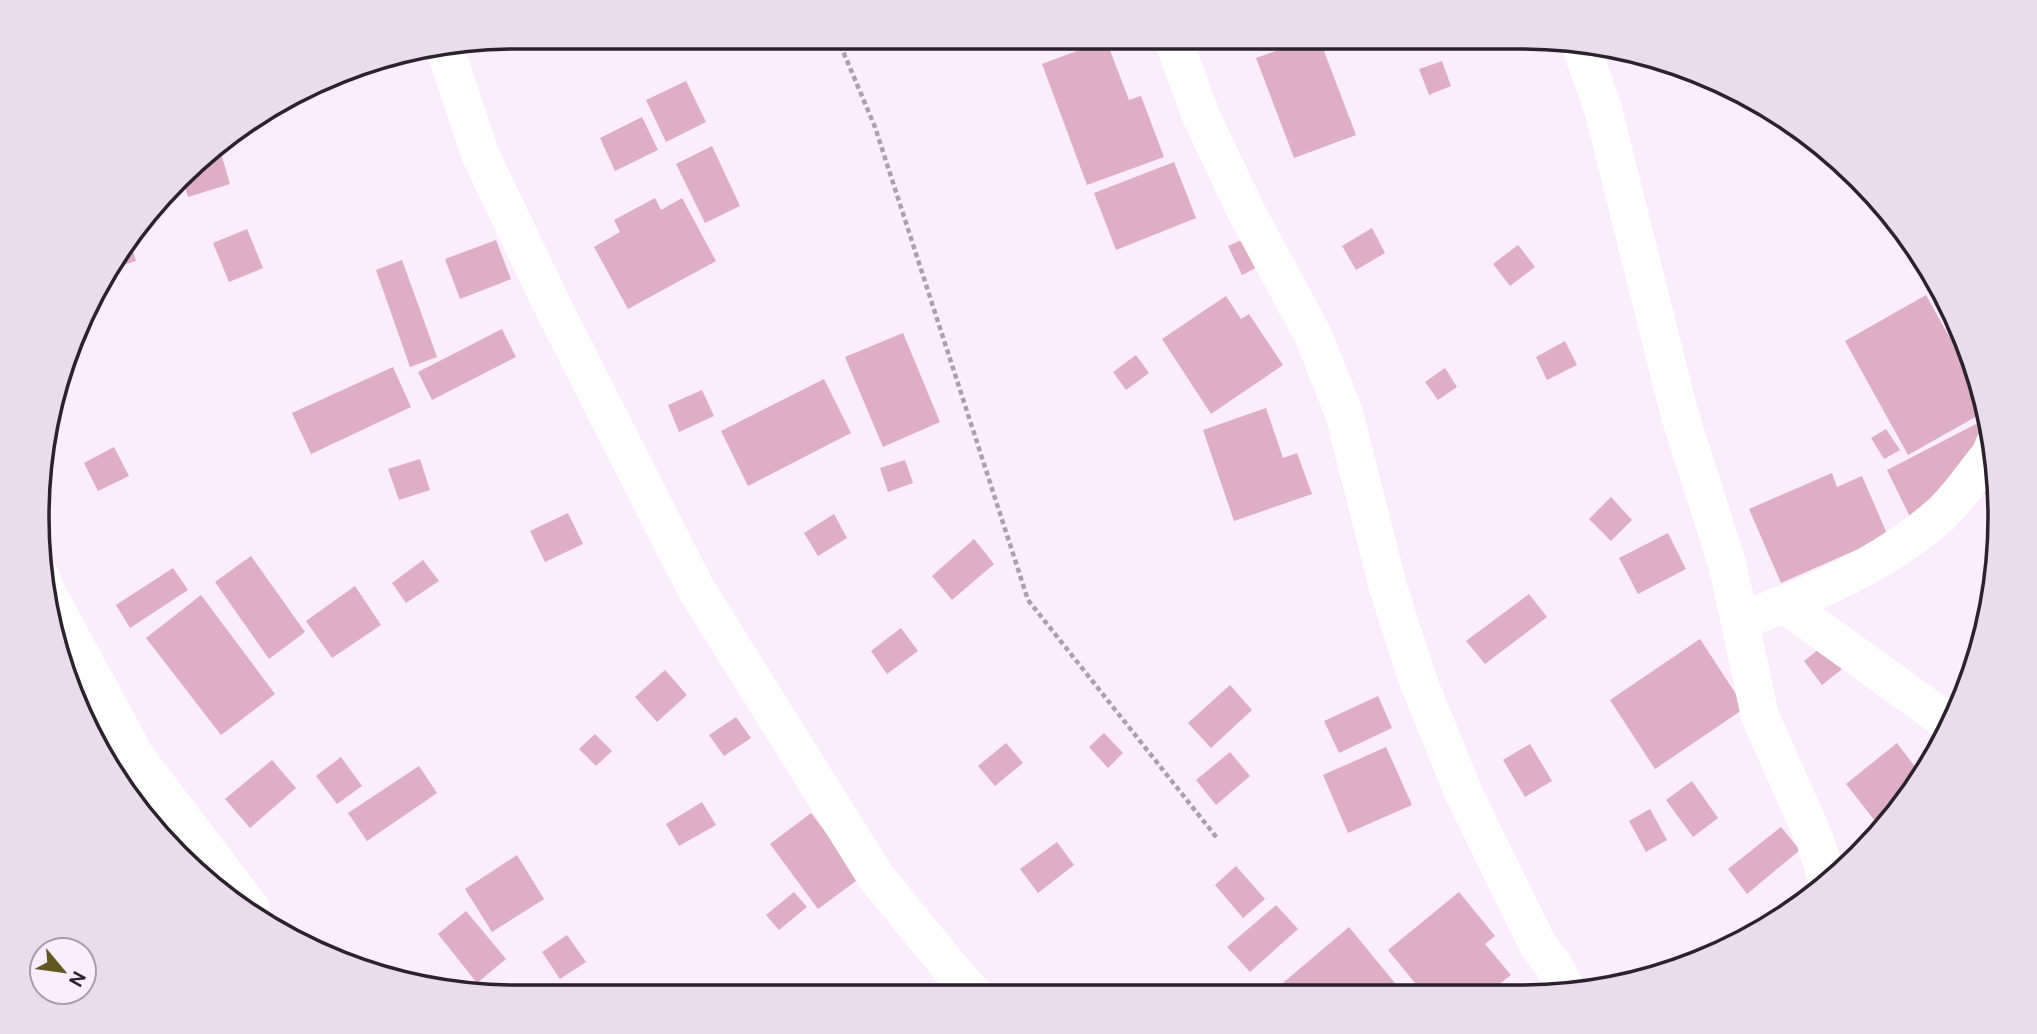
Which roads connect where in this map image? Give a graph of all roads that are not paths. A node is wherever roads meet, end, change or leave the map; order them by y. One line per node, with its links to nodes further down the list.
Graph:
1 (1177, 49): 11 (street)
2 (1584, 53): 7 (street)
3 (447, 55): 12 (street)
4 (1985, 462): 5 (street)
5 (1786, 605): 7 (street); 8 (street)
6 (60, 617): 10 (street)
7 (1740, 620): 9 (street)
8 (1943, 718)
9 (1825, 872)
10 (239, 893)
11 (1563, 983)
12 (965, 985)

